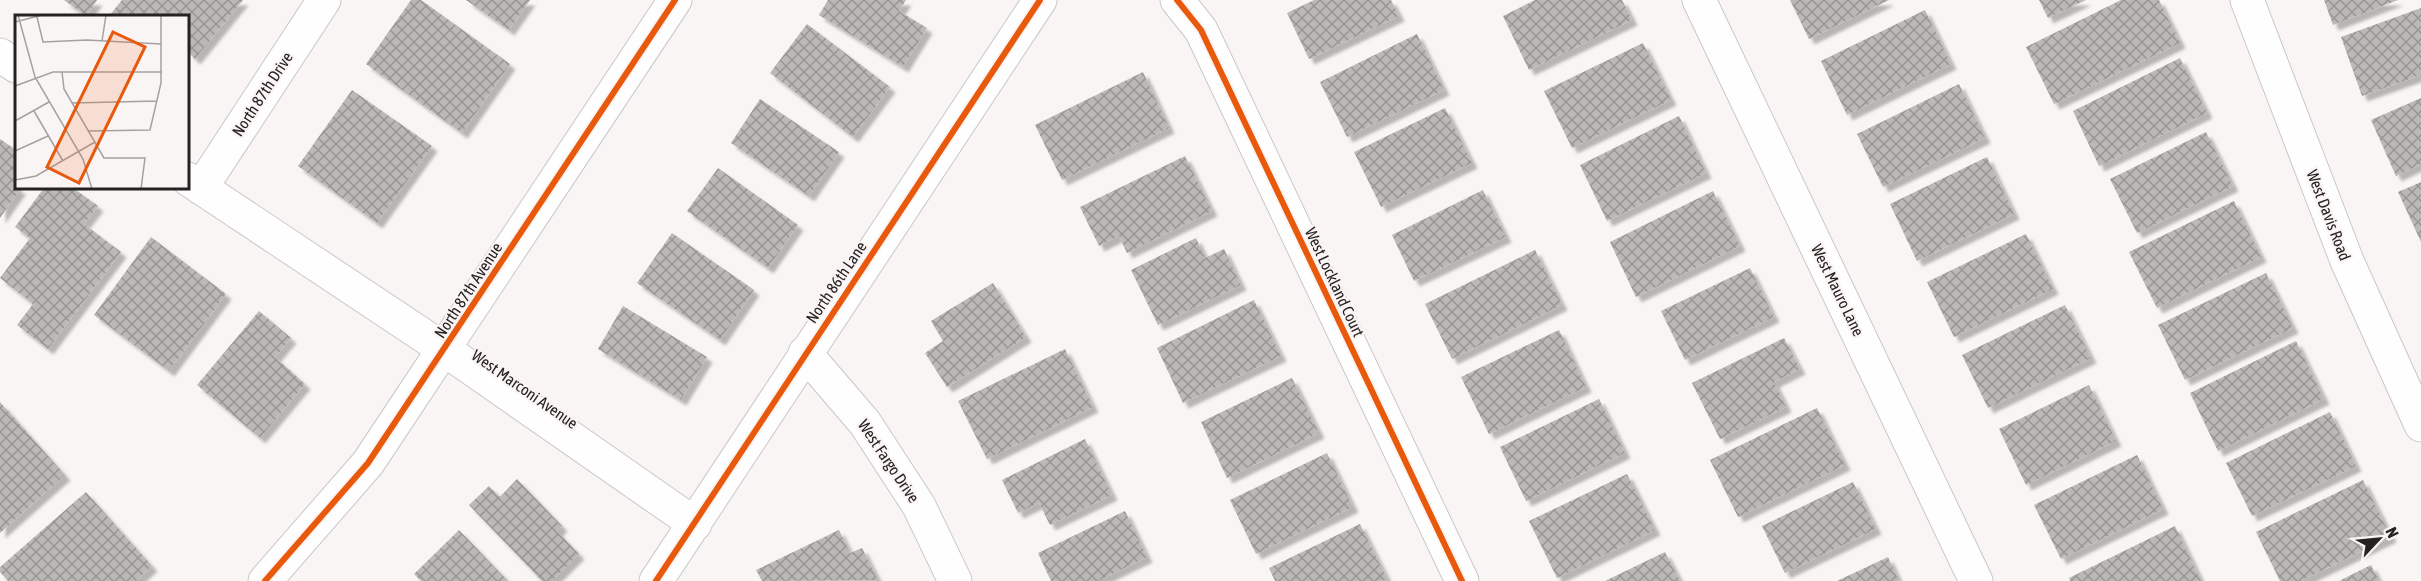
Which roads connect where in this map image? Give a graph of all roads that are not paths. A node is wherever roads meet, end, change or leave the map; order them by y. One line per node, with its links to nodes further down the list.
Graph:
1 (324, 0): 9 (street, North 87th Drive)
2 (675, 0): 10 (street, North 87th Avenue)
3 (1040, 0): 11 (street, North 86th Lane)
4 (1177, 0): 17 (street, West Lockland Court)
5 (1699, 0): 18 (street, West Mauro Lane)
6 (2247, 0): 12 (street, West Davis Road)
7 (0, 55): 8 (street)
8 (15, 65)
9 (194, 183): 10 (street, West Marconi Avenue)
10 (445, 350): 13 (street, West Marconi Avenue); 14 (street, North 87th Avenue)
11 (805, 353): 13 (street, North 86th Lane); 16 (street, West Fargo Drive)
12 (2421, 425)
13 (695, 524): 15 (street, North 86th Lane)
14 (265, 581)
15 (656, 581)
16 (955, 581)
17 (1461, 581)
18 (1976, 581)

